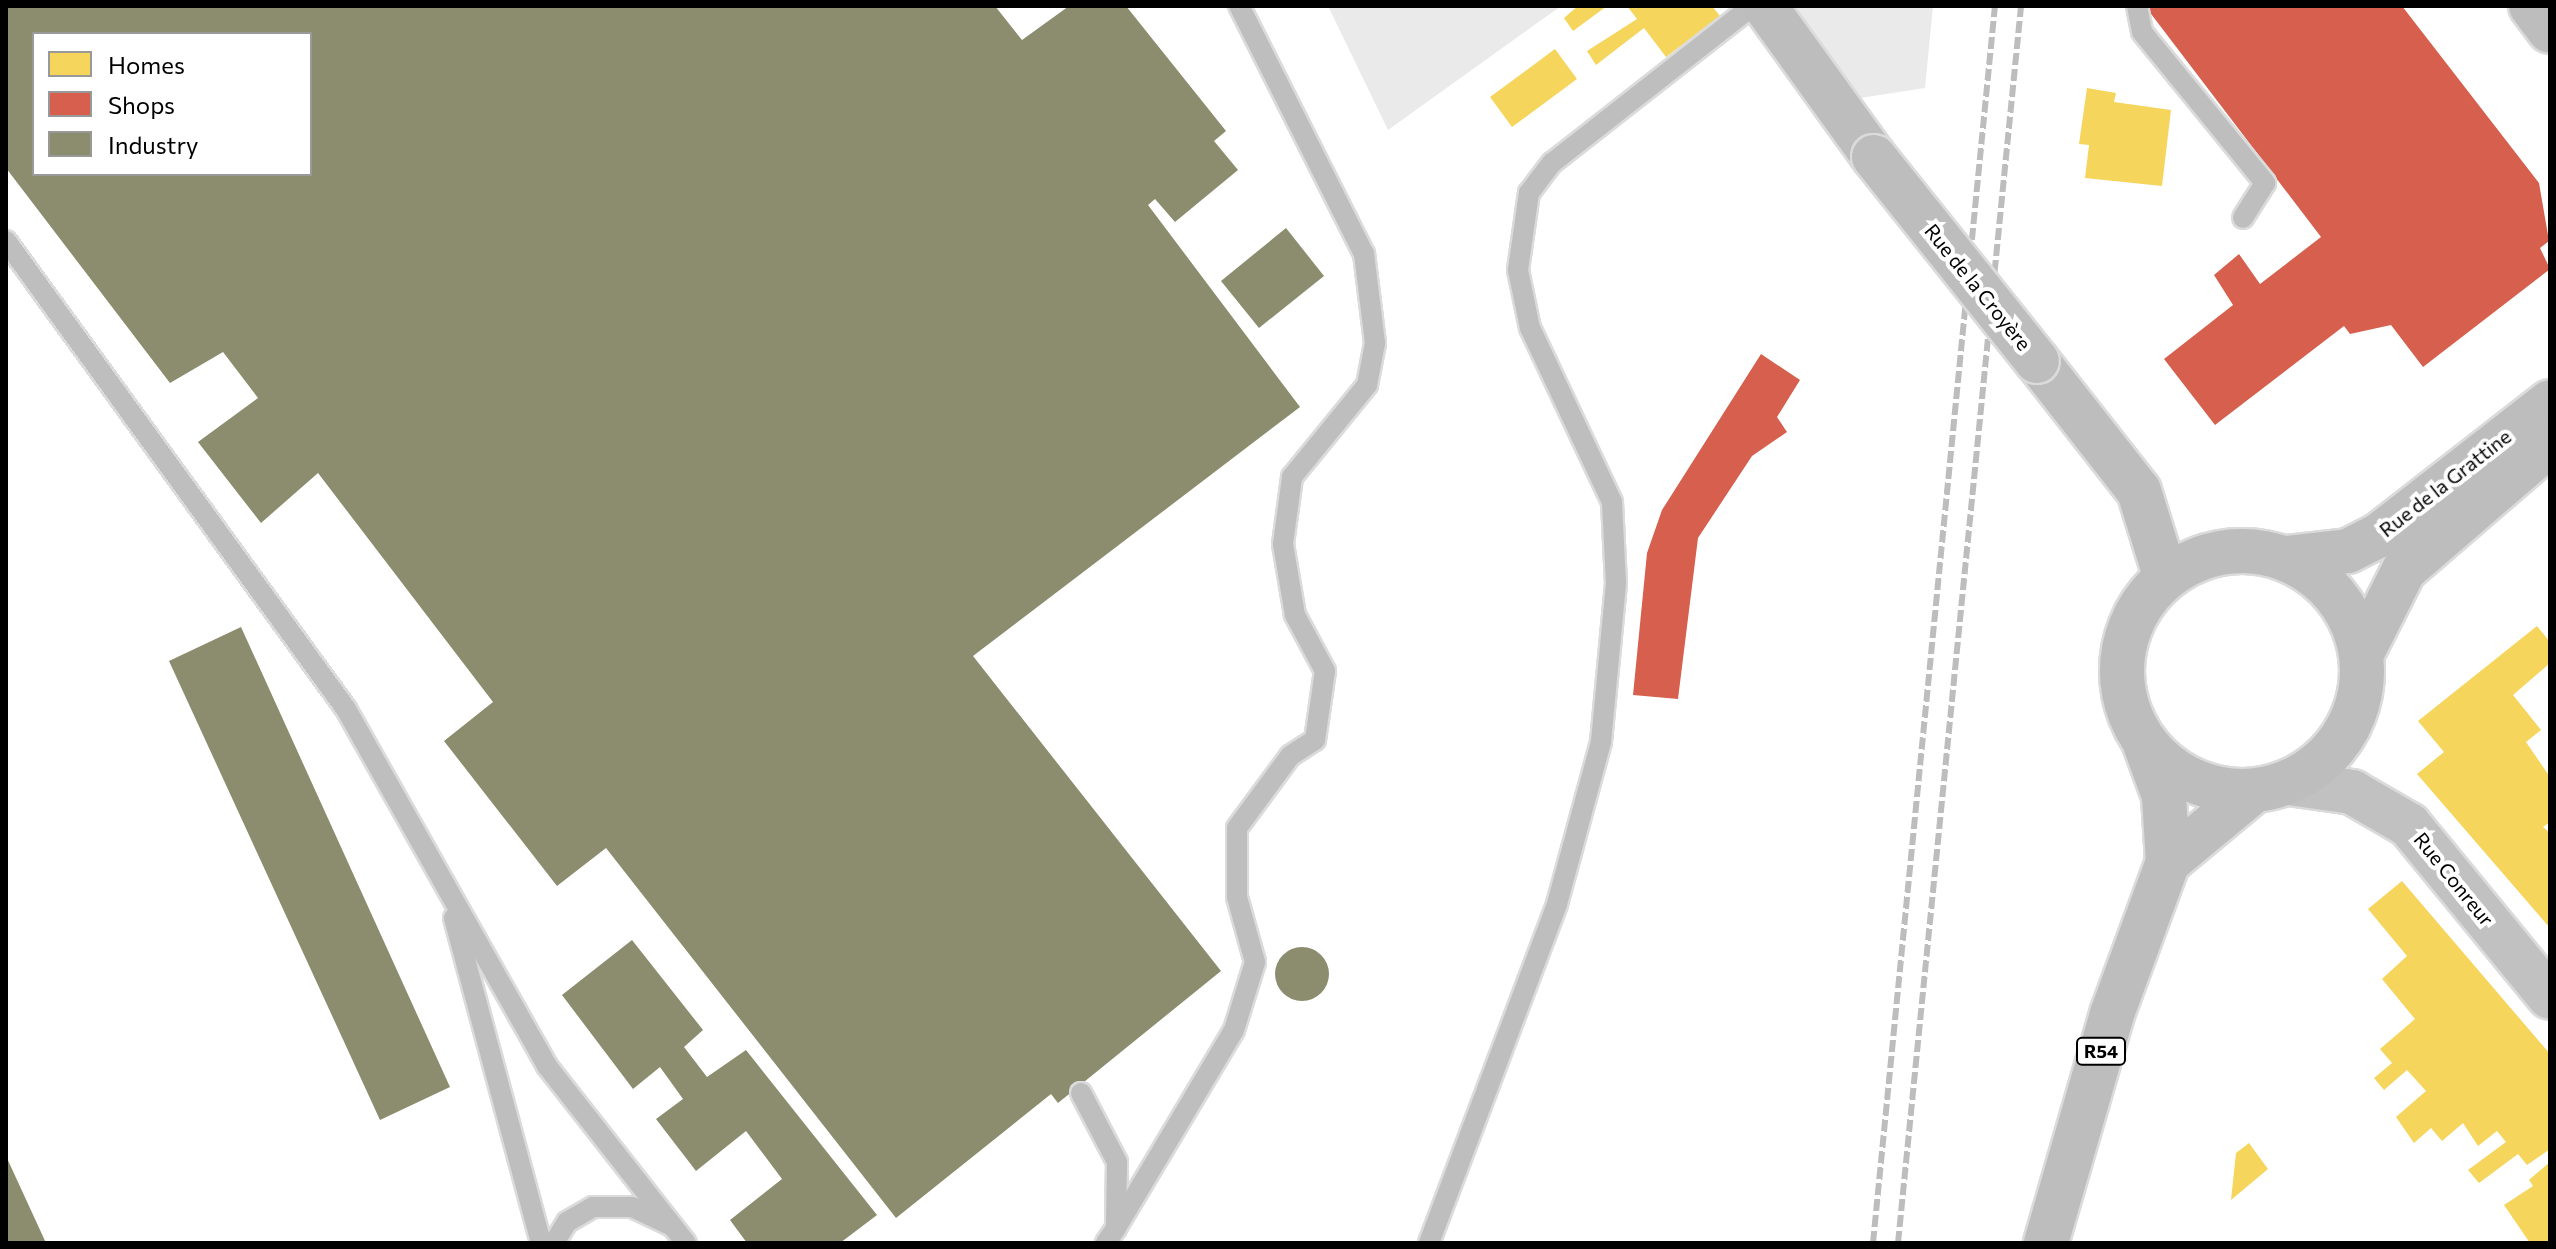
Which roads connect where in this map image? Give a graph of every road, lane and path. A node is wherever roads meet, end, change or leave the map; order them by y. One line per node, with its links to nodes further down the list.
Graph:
1 (1239, 6): 21 (lane)
2 (1752, 6): 24 (lane)
3 (1765, 6): 12 (main road, Rue de la Croyère, bridge)
4 (2137, 6): 7 (lane)
5 (2531, 6): 6 (main road)
6 (2550, 31)
7 (2243, 218)
8 (6, 241): 17 (lane)
9 (2550, 402): 11 (main road, Rue de la Grattine)
10 (2550, 444): 13 (main road, Rue de la Grattine)
11 (2286, 558): 12 (main road); 13 (main road)
12 (2166, 578): 14 (main road)
13 (2362, 653): 15 (main road)
14 (2145, 743): 15 (main road); 16 (main road, R54)
15 (2270, 788): 16 (main road); 18 (street, Rue Conreur)
16 (2168, 862): 25 (main road, R54)
17 (444, 883): 20 (lane); 22 (lane)
18 (2550, 997)
19 (1081, 1093): 21 (lane)
20 (680, 1235): 23 (lane)
21 (1111, 1236)
22 (541, 1243)
23 (554, 1243)
24 (1429, 1243)
25 (2046, 1243)

